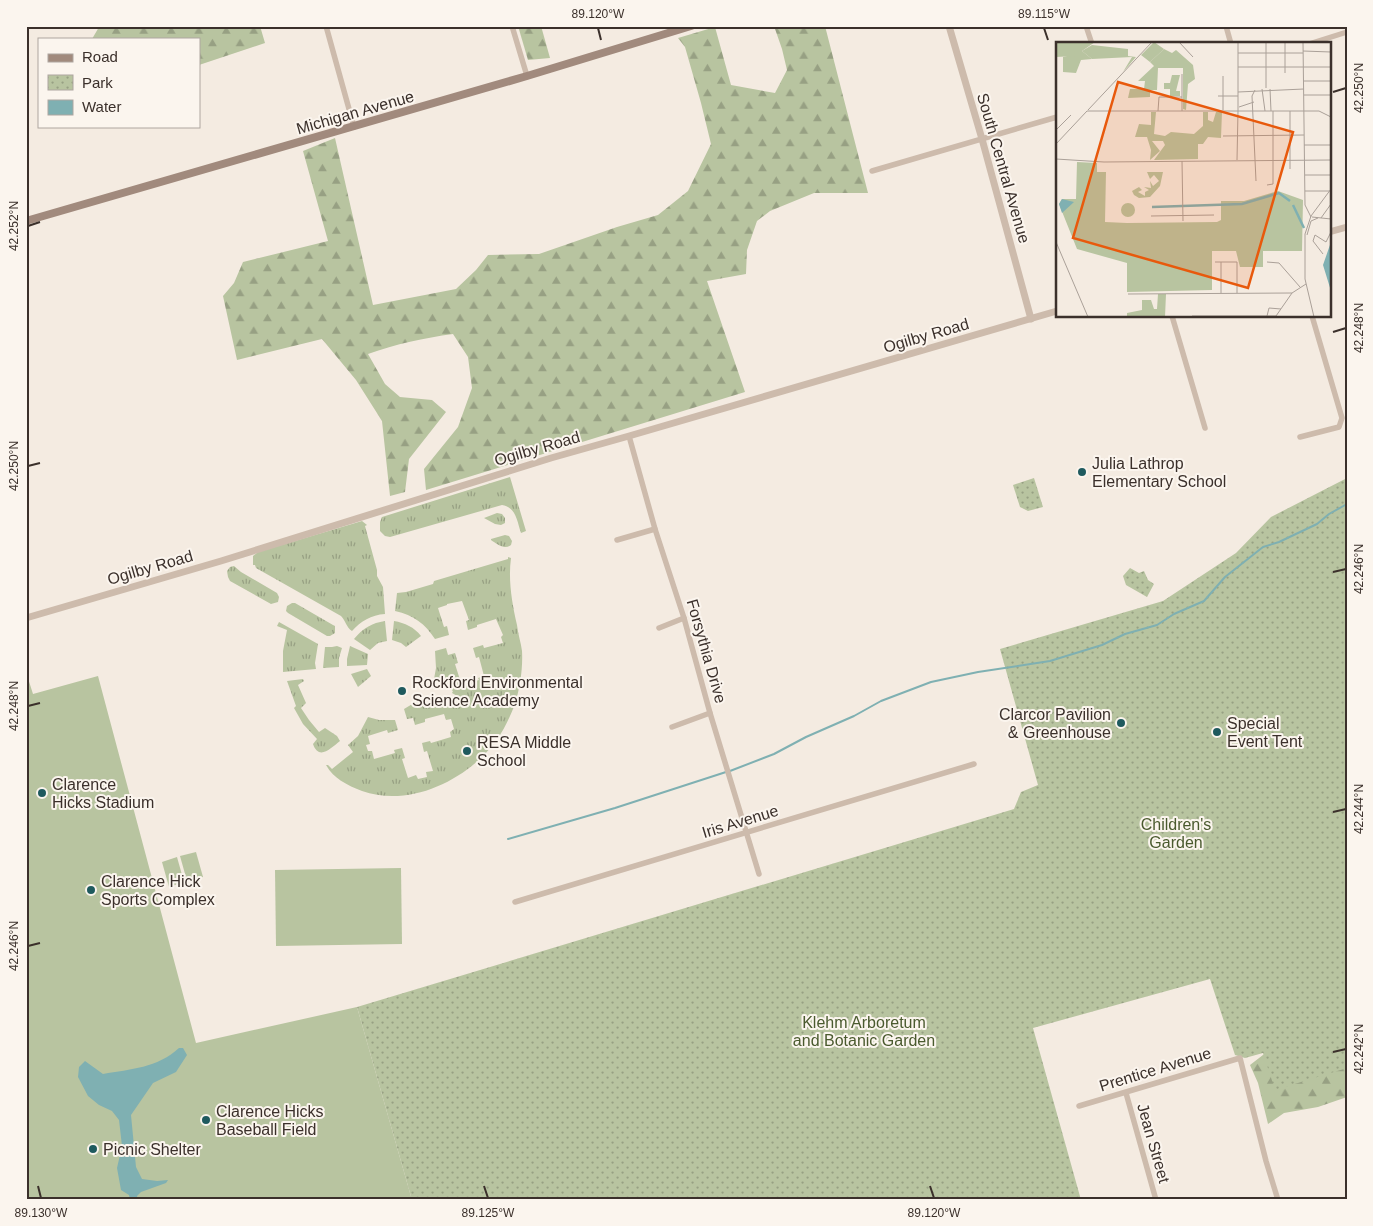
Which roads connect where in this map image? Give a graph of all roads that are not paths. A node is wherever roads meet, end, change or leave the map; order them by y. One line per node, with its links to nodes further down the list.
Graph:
1 (326, 26): 13 (street)
2 (512, 26): 11 (street)
3 (691, 26): 11 (main road, Michigan Avenue)
4 (949, 26): 14 (street, South Central Avenue)
5 (1086, 26): 8 (street)
6 (1226, 26): 9 (street)
7 (1347, 32): 10 (street)
8 (1091, 42)
9 (1230, 42)
10 (1315, 42)
11 (527, 76): 13 (main road, Michigan Avenue)
12 (1056, 117): 14 (street)
13 (354, 127): 16 (main road, Michigan Avenue)
14 (982, 139): 15 (street); 20 (street, South Central Avenue)
15 (872, 171)
16 (26, 221)
17 (1347, 227): 18 (street)
18 (1330, 232)
19 (1056, 311): 20 (street, Ogilby Road)
20 (1031, 318): 24 (street, Ogilby Road)
21 (1173, 318): 23 (street)
22 (1313, 318): 25 (street)
23 (1205, 428)
24 (630, 436): 26 (street, Forsythia Drive); 28 (street, Ogilby Road)
25 (1300, 438)
26 (655, 529): 27 (street); 29 (street, Forsythia Drive)
27 (617, 540)
28 (26, 618)
29 (684, 618): 30 (street); 31 (street, Forsythia Drive)
30 (659, 628)
31 (710, 713): 32 (street); 34 (street, Forsythia Drive)
32 (672, 727)
33 (974, 764): 34 (street, Iris Avenue)
34 (747, 833): 35 (street, Forsythia Drive); 36 (street, Iris Avenue)
35 (759, 874)
36 (515, 902)
37 (1126, 1093): 38 (street, Prentice Avenue); 39 (street, Jean Street); 40 (street, Prentice Avenue)
38 (1079, 1106)
39 (1156, 1200)
40 (1278, 1200)

